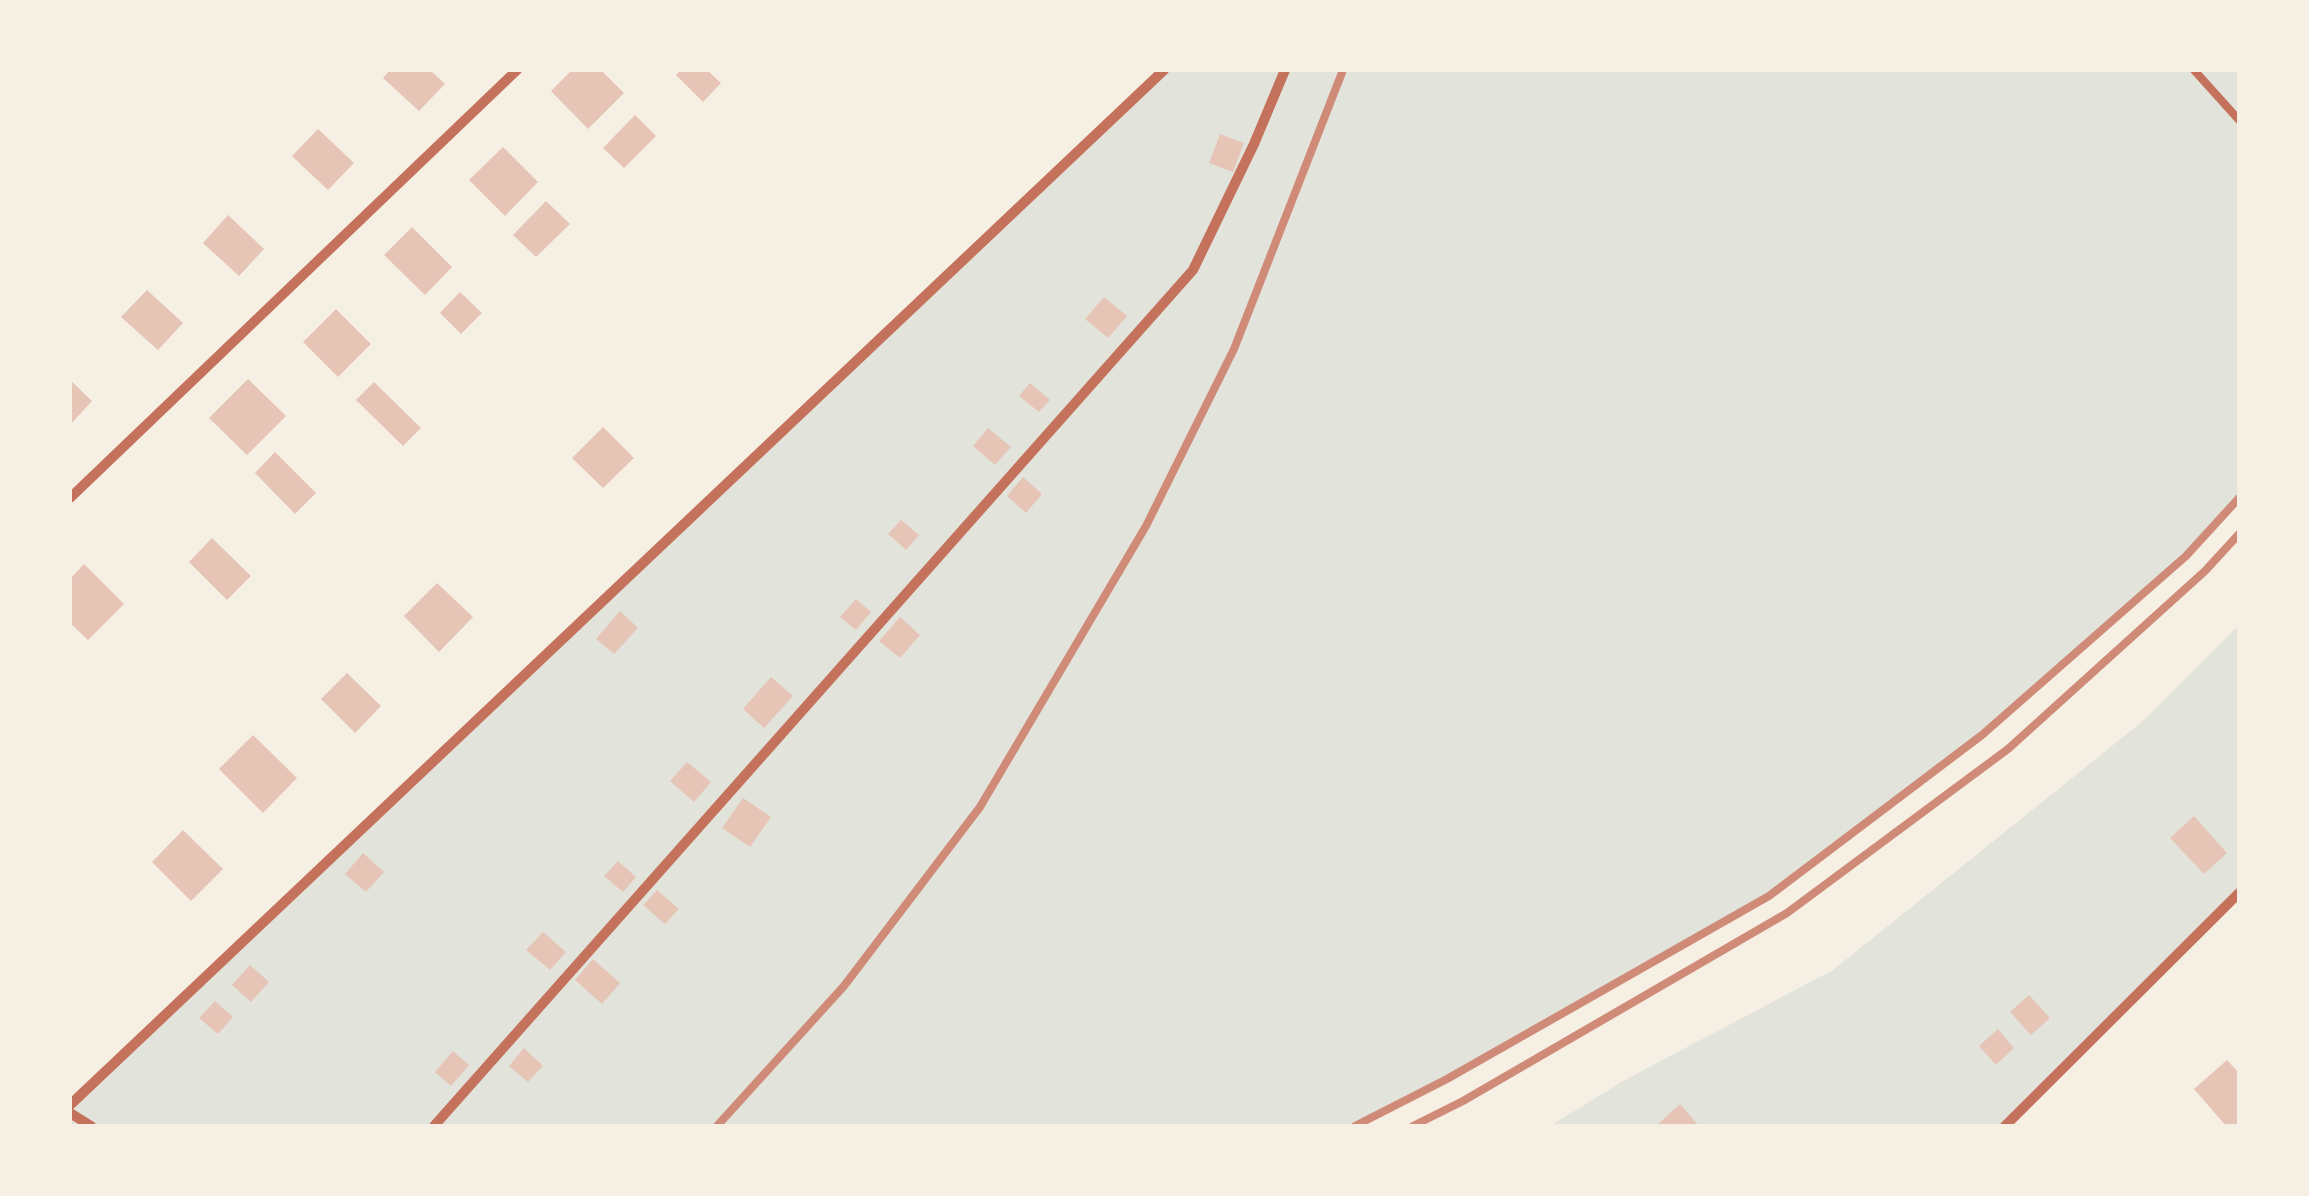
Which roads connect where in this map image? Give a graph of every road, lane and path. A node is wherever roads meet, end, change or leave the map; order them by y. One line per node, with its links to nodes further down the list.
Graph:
1 (516, 70): 6 (street)
2 (1164, 70): 8 (street)
3 (1285, 70): 11 (street)
4 (2194, 70): 5 (lane)
5 (2239, 120)
6 (70, 498)
7 (2239, 892): 12 (street)
8 (70, 1105)
9 (70, 1113): 10 (street)
10 (92, 1126)
11 (434, 1126)
12 (2005, 1126)

